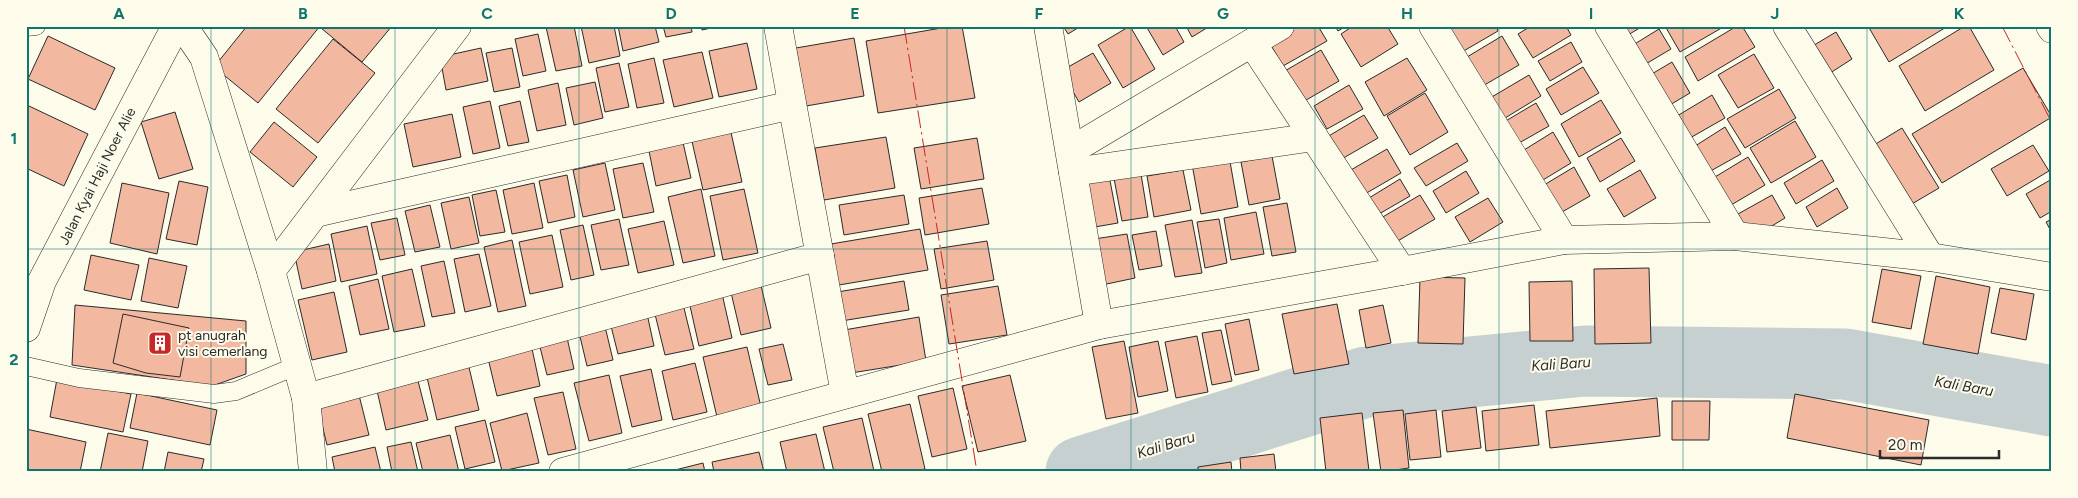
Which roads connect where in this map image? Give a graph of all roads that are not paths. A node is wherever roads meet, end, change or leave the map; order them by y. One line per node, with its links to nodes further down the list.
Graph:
1 (36, 26): 11 (lane)
2 (176, 26): 24 (street, Jalan Kyai Haji Noer Alie)
3 (183, 26): 21 (street)
4 (457, 26): 16 (street)
5 (778, 26): 13 (street)
6 (1048, 26): 15 (street)
7 (1280, 26): 12 (street)
8 (1433, 26): 18 (street)
9 (1609, 26): 17 (street)
10 (1787, 26): 20 (street)
11 (26, 28)
12 (1252, 43): 14 (street); 15 (street)
13 (792, 105): 16 (street); 19 (street)
14 (1314, 137): 15 (street); 22 (street)
15 (1071, 161): 25 (street)
16 (315, 213): 21 (street)
17 (1734, 236): 18 (street); 20 (street)
18 (1564, 240): 22 (street)
19 (820, 256): 29 (street); 30 (street)
20 (1930, 257): 23 (street)
21 (271, 271): 27 (street)
22 (1402, 271): 25 (street)
23 (2052, 277)
24 (34, 279): 26 (street, Jalan Kyai Haji Noer Alie)
25 (1099, 325): 29 (street)
26 (26, 328)
27 (298, 365): 28 (lane); 30 (street)
28 (26, 366)
29 (845, 394): 32 (street)
30 (306, 398): 31 (street)
31 (313, 472)
32 (563, 472)

